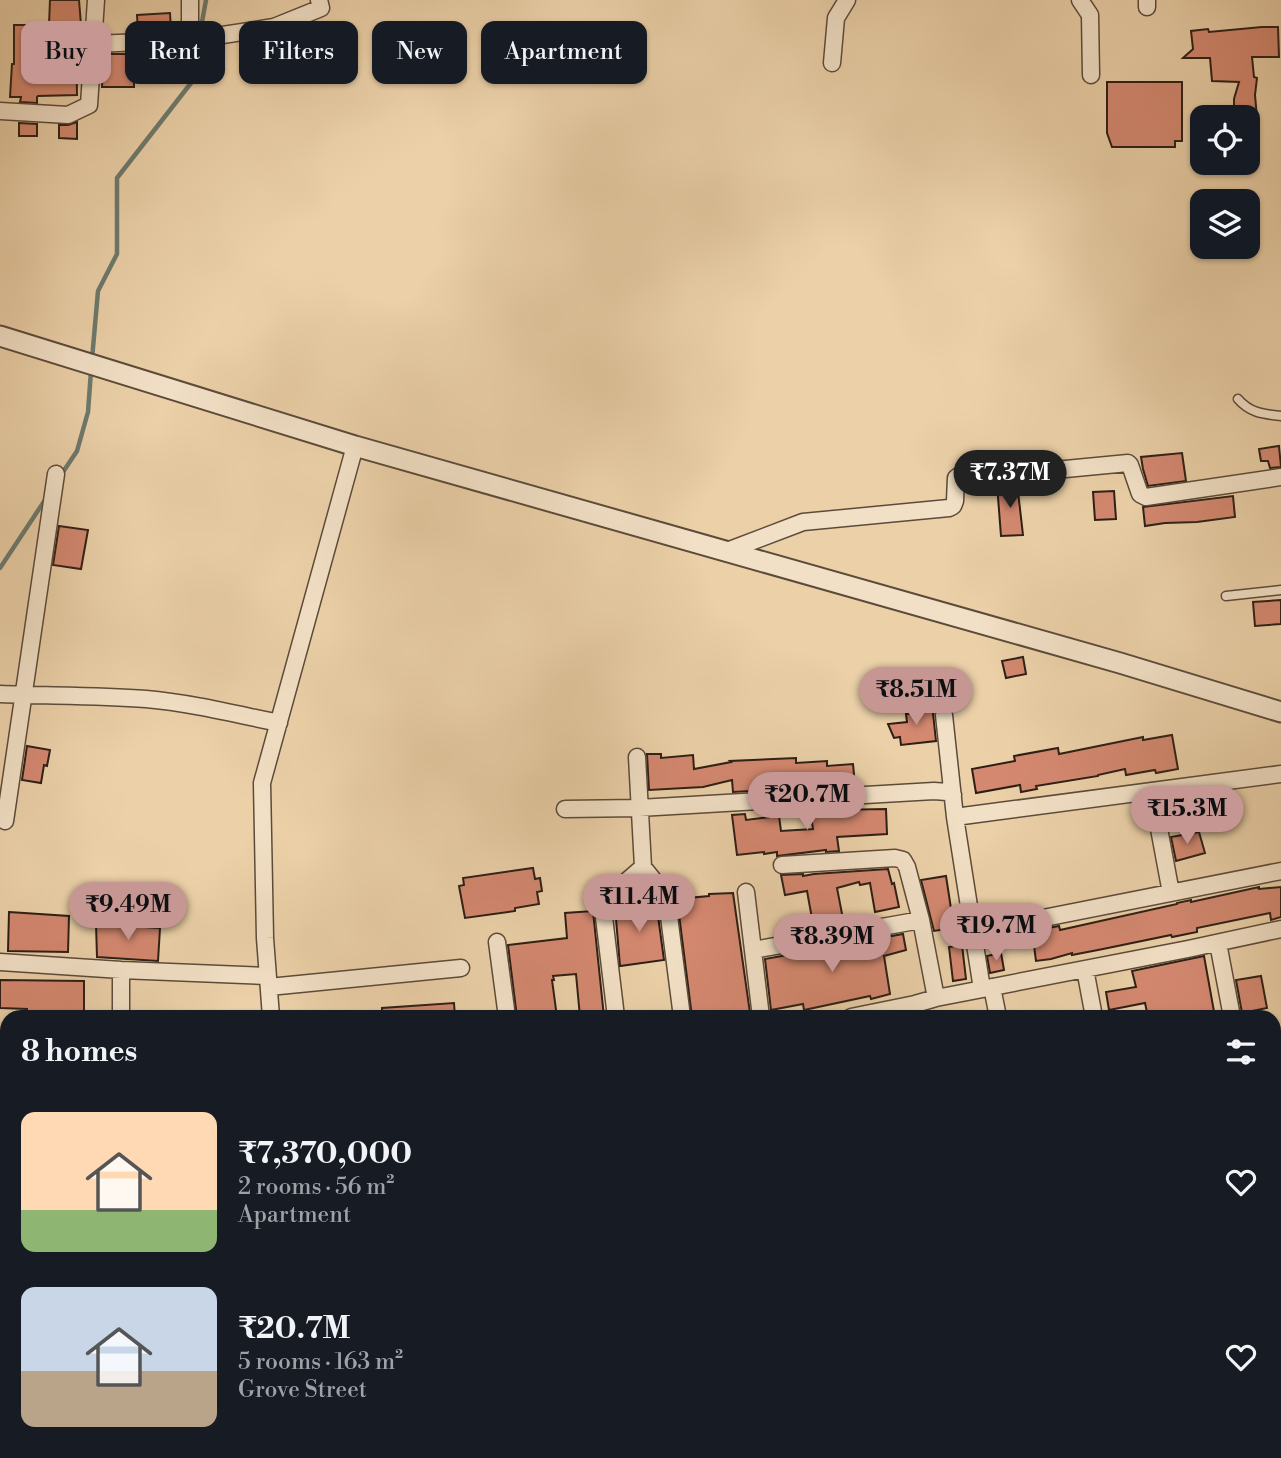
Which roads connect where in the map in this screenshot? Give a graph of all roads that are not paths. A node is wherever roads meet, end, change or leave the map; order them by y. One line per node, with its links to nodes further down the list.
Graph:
1 (96, 0): 6 (street)
2 (190, 0): 7 (street)
3 (319, 0): 8 (street)
4 (847, 0): 9 (street)
5 (1080, 0): 10 (street)
6 (95, 21)
7 (190, 21)
8 (225, 35)
9 (832, 63)
10 (1091, 75)
11 (91, 84): 12 (street)
12 (0, 111)
13 (0, 337): 16 (street)
14 (1238, 399): 15 (lane)
15 (1281, 416)
16 (355, 446): 19 (street); 26 (street)
17 (56, 474): 23 (street)
18 (1281, 477): 19 (street)
19 (727, 551): 24 (street)
20 (1281, 590): 21 (lane)
21 (1226, 596)
22 (0, 694): 23 (street)
23 (23, 695): 26 (street); 34 (street)
24 (1281, 712)
25 (944, 715): 30 (street)
26 (279, 723): 50 (street)
27 (637, 757): 31 (street)
28 (1281, 774): 29 (street)
29 (1152, 791): 33 (street); 39 (street)
30 (953, 795): 31 (street); 33 (street)
31 (639, 807): 32 (street); 36 (street)
32 (565, 809)
33 (955, 817): 42 (street)
34 (5, 821)
35 (782, 865): 40 (street)
36 (643, 867): 56 (street); 57 (street)
37 (1281, 871): 39 (street)
38 (746, 892): 45 (street)
39 (1171, 893): 42 (street)
40 (921, 920): 45 (street); 52 (street)
41 (1281, 929): 44 (street)
42 (973, 932): 51 (street)
43 (497, 942): 55 (street)
44 (1218, 943): 48 (street); 62 (street)
45 (753, 950): 58 (street)
46 (0, 962): 49 (street)
47 (461, 968): 50 (street)
48 (1086, 969): 51 (street); 61 (street)
49 (121, 970): 50 (street); 53 (street)
50 (268, 982): 54 (street)
51 (987, 988): 52 (street); 60 (street)
52 (936, 998): 59 (street)
53 (121, 1010)
54 (270, 1010)
55 (507, 1010)
56 (615, 1010)
57 (681, 1010)
58 (760, 1010)
59 (916, 1010)
60 (995, 1010)
61 (1093, 1010)
62 (1231, 1010)

